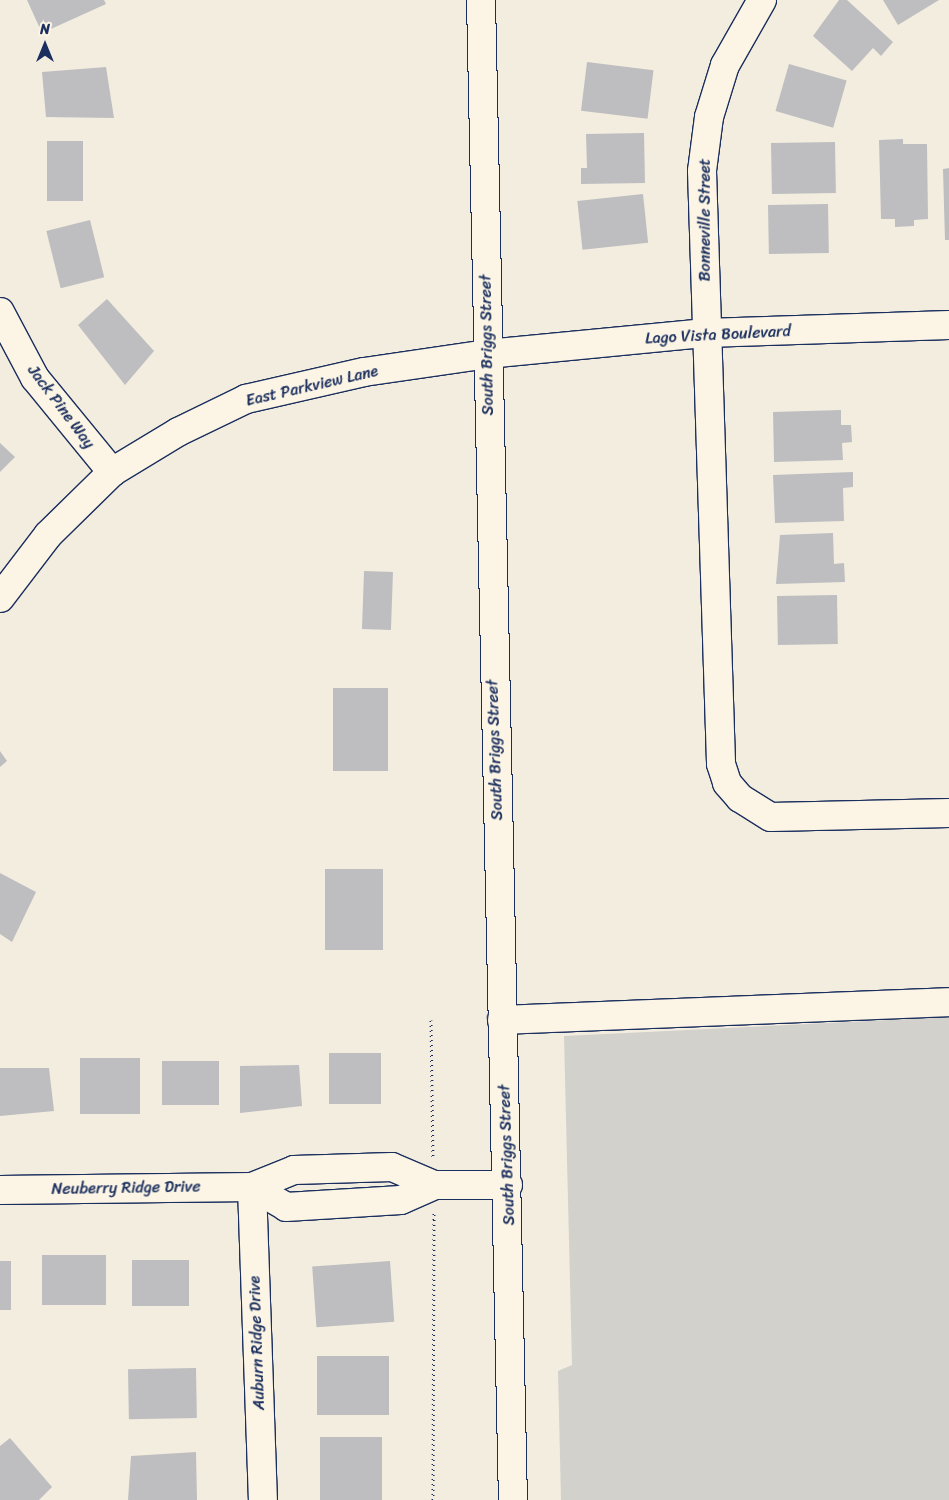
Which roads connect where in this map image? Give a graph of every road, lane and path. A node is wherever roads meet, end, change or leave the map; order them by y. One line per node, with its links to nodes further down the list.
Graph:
1 (480, 0): 6 (street, South Briggs Street)
2 (762, 0): 5 (street, Bonneville Street)
3 (0, 312): 7 (street, Jack Pine Way)
4 (949, 325): 5 (street, Lago Vista Boulevard)
5 (706, 333): 6 (street, Lago Vista Boulevard); 9 (street, Bonneville Street)
6 (487, 354): 7 (street, East Parkview Lane); 12 (street, South Briggs Street)
7 (112, 472): 8 (street, East Parkview Lane)
8 (0, 598)
9 (949, 813)
10 (949, 1002): 12 (street)
11 (431, 1020): 13 (path)
12 (502, 1020): 14 (street, South Briggs Street)
13 (434, 1185): 14 (street, Neuberry Ridge Drive); 15 (street, Neuberry Ridge Drive); 15 (street, Neuberry Ridge Drive); 18 (path)
14 (508, 1185): 19 (street, South Briggs Street)
15 (252, 1187): 16 (street, Neuberry Ridge Drive); 17 (street, Auburn Ridge Drive)
16 (0, 1190)
17 (263, 1500)
18 (433, 1500)
19 (513, 1500)

